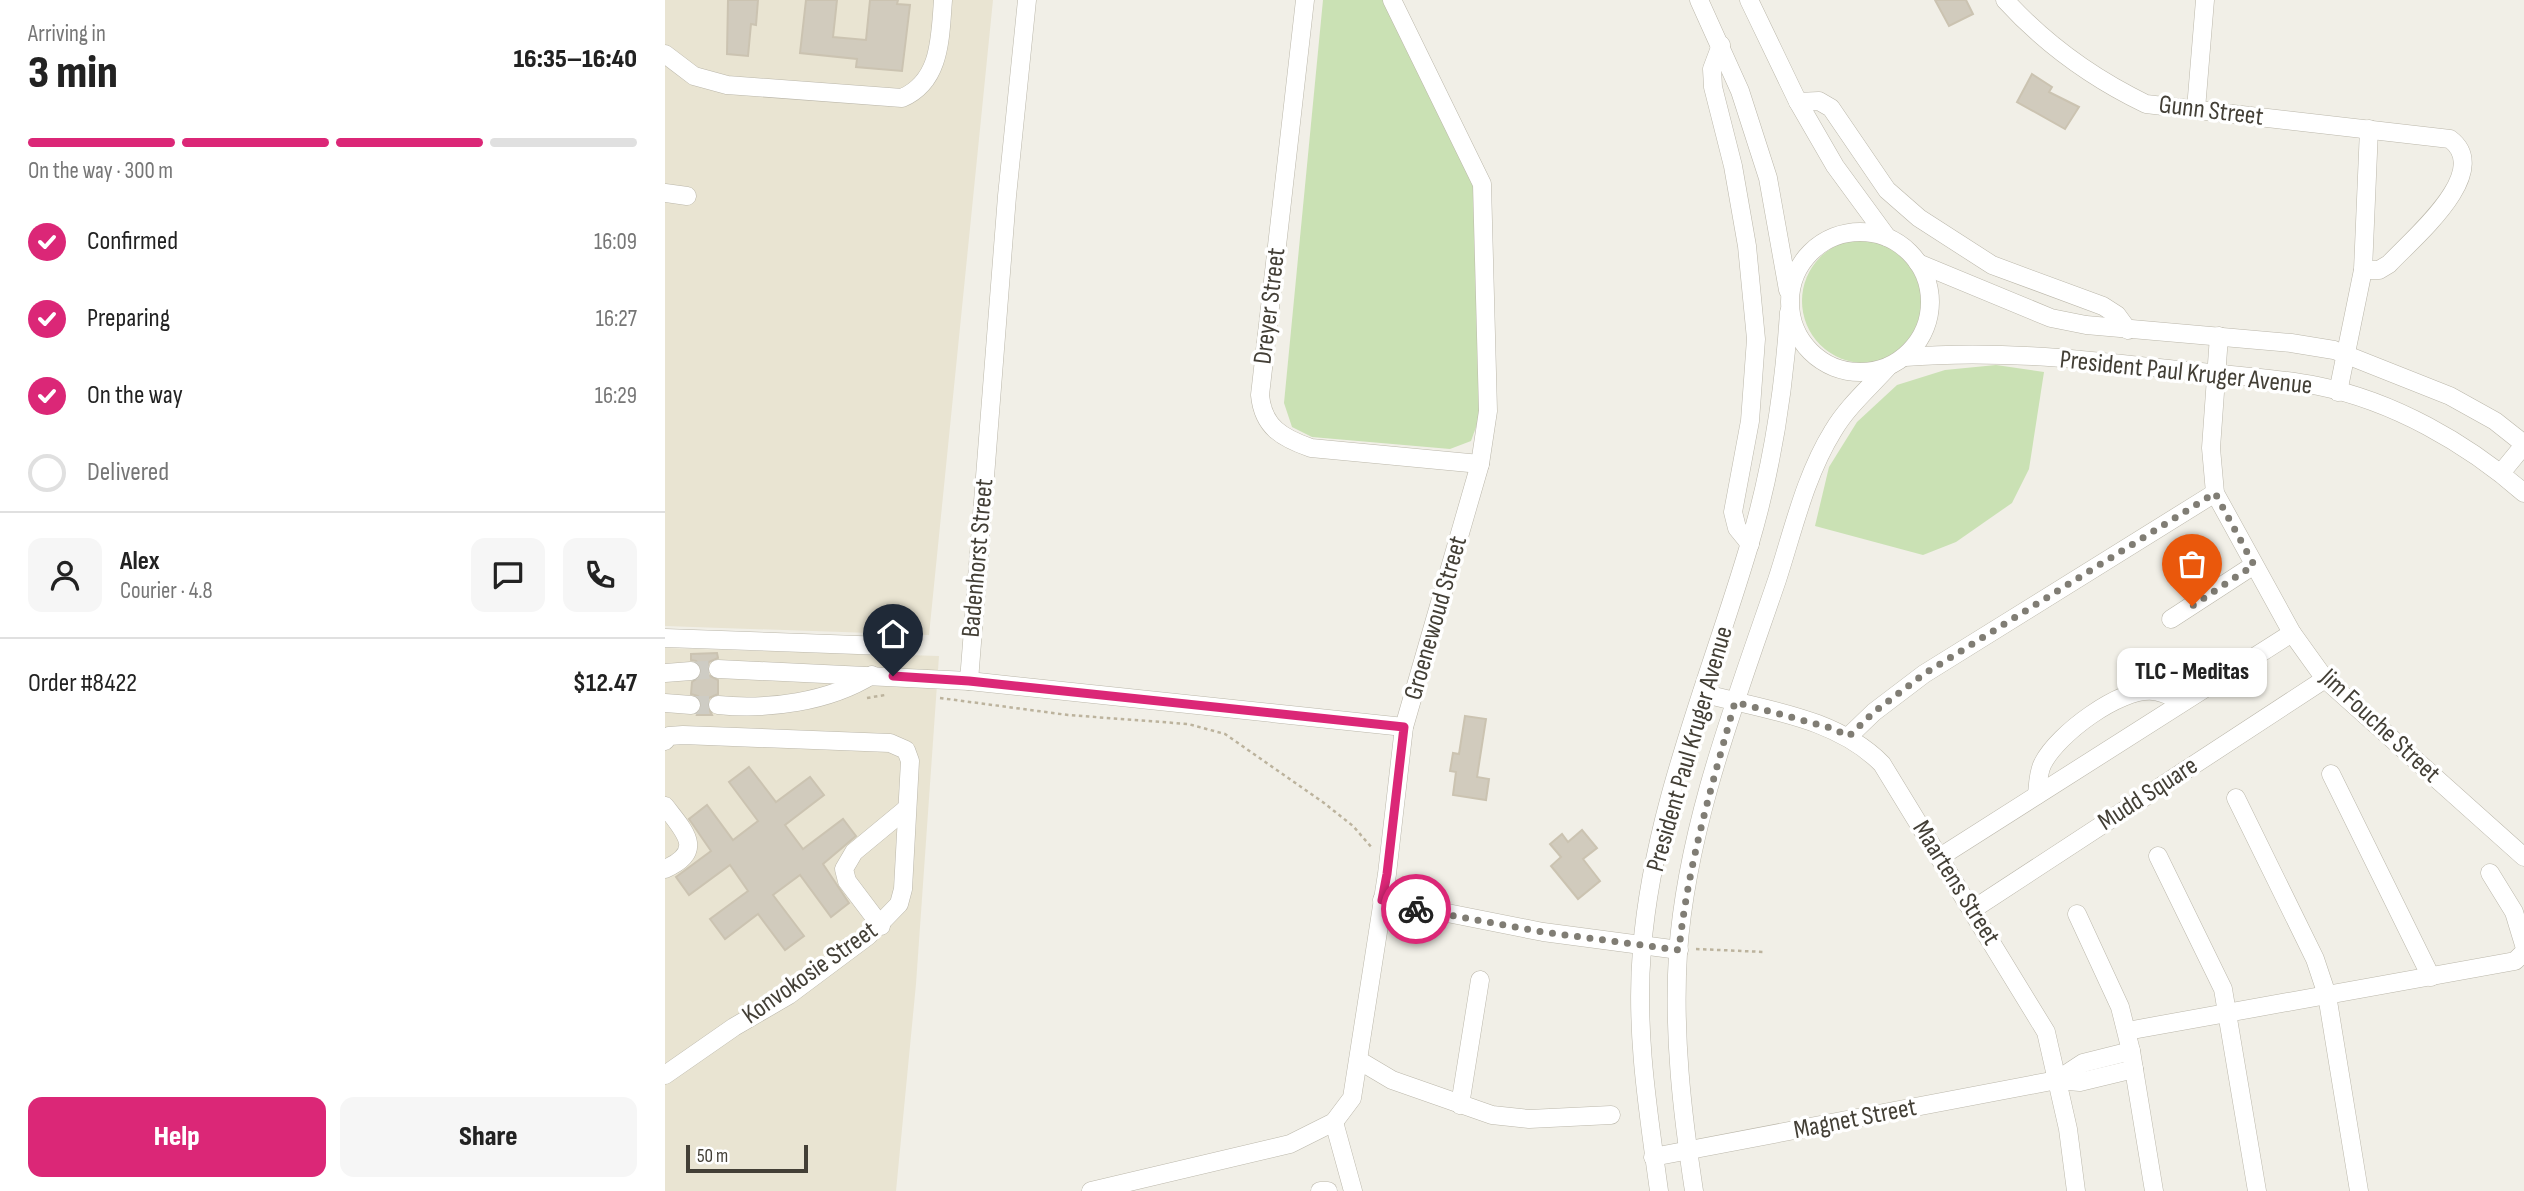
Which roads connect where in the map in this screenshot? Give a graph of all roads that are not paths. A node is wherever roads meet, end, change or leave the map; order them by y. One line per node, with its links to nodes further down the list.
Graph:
1 (943, 0): 10 (street)
2 (1027, 0): 45 (street, Badenhorst Street)
3 (1305, 0): 29 (street, Dreyer Street)
4 (1392, 0): 27 (street, Groenewoud Street)
5 (1699, 0): 9 (street, President Paul Kruger Avenue)
6 (1749, 0): 11 (street)
7 (2005, 0): 12 (street, Gunn Street)
8 (2205, 0): 12 (street)
9 (1721, 45): 19 (street, President Paul Kruger Avenue); 34 (street)
10 (665, 54)
11 (1798, 102): 16 (street); 20 (street)
12 (2196, 109): 13 (street, Gunn Street)
13 (2369, 129): 18 (street); 18 (street, Gunn Street)
14 (665, 193): 15 (street)
15 (687, 196)
16 (1887, 237): 17 (street); 19 (street)
17 (1918, 263): 20 (street, President Paul Kruger Avenue); 23 (street)
18 (2363, 270): 22 (street)
19 (1789, 304): 24 (street); 34 (street, President Paul Kruger Avenue)
20 (2127, 330): 21 (street, President Paul Kruger Avenue)
21 (2219, 336): 22 (street, President Paul Kruger Avenue); 25 (street, Jim Fouche Street)
22 (2346, 354): 26 (street); 28 (street, President Paul Kruger Avenue)
23 (1905, 356): 24 (street); 25 (street, President Paul Kruger Avenue)
24 (1888, 367): 48 (street, President Paul Kruger Avenue)
25 (2218, 374): 26 (street, President Paul Kruger Avenue); 32 (street, Jim Fouche Street)
26 (2338, 392): 31 (street, President Paul Kruger Avenue)
27 (1484, 444): 29 (street, Dreyer Street); 30 (street, Groenewoud Street)
28 (2524, 445): 31 (street)
29 (1447, 460): 30 (street, Dreyer Street)
30 (1480, 464): 52 (street, Groenewoud Street)
31 (2501, 473): 33 (street, President Paul Kruger Avenue)
32 (2215, 493): 35 (street, Jim Fouche Street); 53 (street)
33 (2524, 493)
34 (1750, 544): 46 (street, President Paul Kruger Avenue)
35 (2254, 565): 36 (street); 37 (street, Jim Fouche Street)
36 (2171, 619)
37 (2292, 633): 44 (street, Jim Fouche Street); 47 (street)
38 (665, 638): 39 (street)
39 (885, 646)
40 (718, 669): 43 (street)
41 (691, 671): 42 (street)
42 (665, 673)
43 (872, 675): 45 (street); 51 (street)
44 (2325, 679): 62 (street, Jim Fouche Street); 66 (street, Mudd Square)
45 (969, 681): 52 (street)
46 (1702, 693): 48 (street, Maartens Street); 70 (street, President Paul Kruger Avenue)
47 (2184, 701): 56 (street); 56 (street)
48 (1735, 702): 53 (street, Maartens Street); 71 (street, President Paul Kruger Avenue)
49 (665, 703): 50 (street)
50 (691, 705)
51 (718, 705)
52 (1404, 727): 65 (street, Groenewoud Street)
53 (1849, 736): 60 (street, Maartens Street)
54 (665, 741): 59 (street, Konvokosie Street)
55 (2331, 774): 73 (street)
56 (2037, 795): 60 (street)
57 (2236, 798): 75 (street)
58 (665, 806): 63 (street)
59 (906, 808): 68 (street, Konvokosie Street); 68 (street)
60 (1940, 856): 66 (street, Maartens Street)
61 (2158, 856): 76 (street)
62 (2524, 857)
63 (665, 869)
64 (2490, 873): 69 (street)
65 (1382, 900): 70 (street); 79 (street, Groenewoud Street)
66 (1972, 910): 81 (street, Maartens Street)
67 (2077, 914): 77 (street)
68 (881, 926): 80 (street, Konvokosie Street)
69 (2524, 945)
70 (1642, 947): 71 (street); 86 (street, President Paul Kruger Avenue)
71 (1679, 950): 85 (street, President Paul Kruger Avenue)
72 (2524, 952): 73 (street)
73 (2431, 977): 75 (street)
74 (1480, 980): 82 (street)
75 (2326, 995): 76 (street); 96 (street)
76 (2228, 1014): 77 (street); 95 (street)
77 (2127, 1031): 78 (street)
78 (2133, 1060): 81 (street, Magnet Street); 94 (street)
79 (1360, 1061): 82 (street); 84 (street, Groenewoud Street)
80 (665, 1075)
81 (2057, 1080): 85 (street, Magnet Street); 93 (street, Maartens Street)
82 (1460, 1105): 83 (street)
83 (1611, 1115)
84 (1334, 1122): 87 (street); 90 (street)
85 (1688, 1151): 86 (street, Magnet Street); 92 (street, President Paul Kruger Avenue)
86 (1653, 1157): 91 (street, President Paul Kruger Avenue)
87 (1091, 1191)
88 (1320, 1191): 89 (street)
89 (1328, 1191)
90 (1353, 1191)
91 (1659, 1191)
92 (1694, 1191)
93 (2076, 1191)
94 (2154, 1191)
95 (2257, 1191)
96 (2359, 1191)

